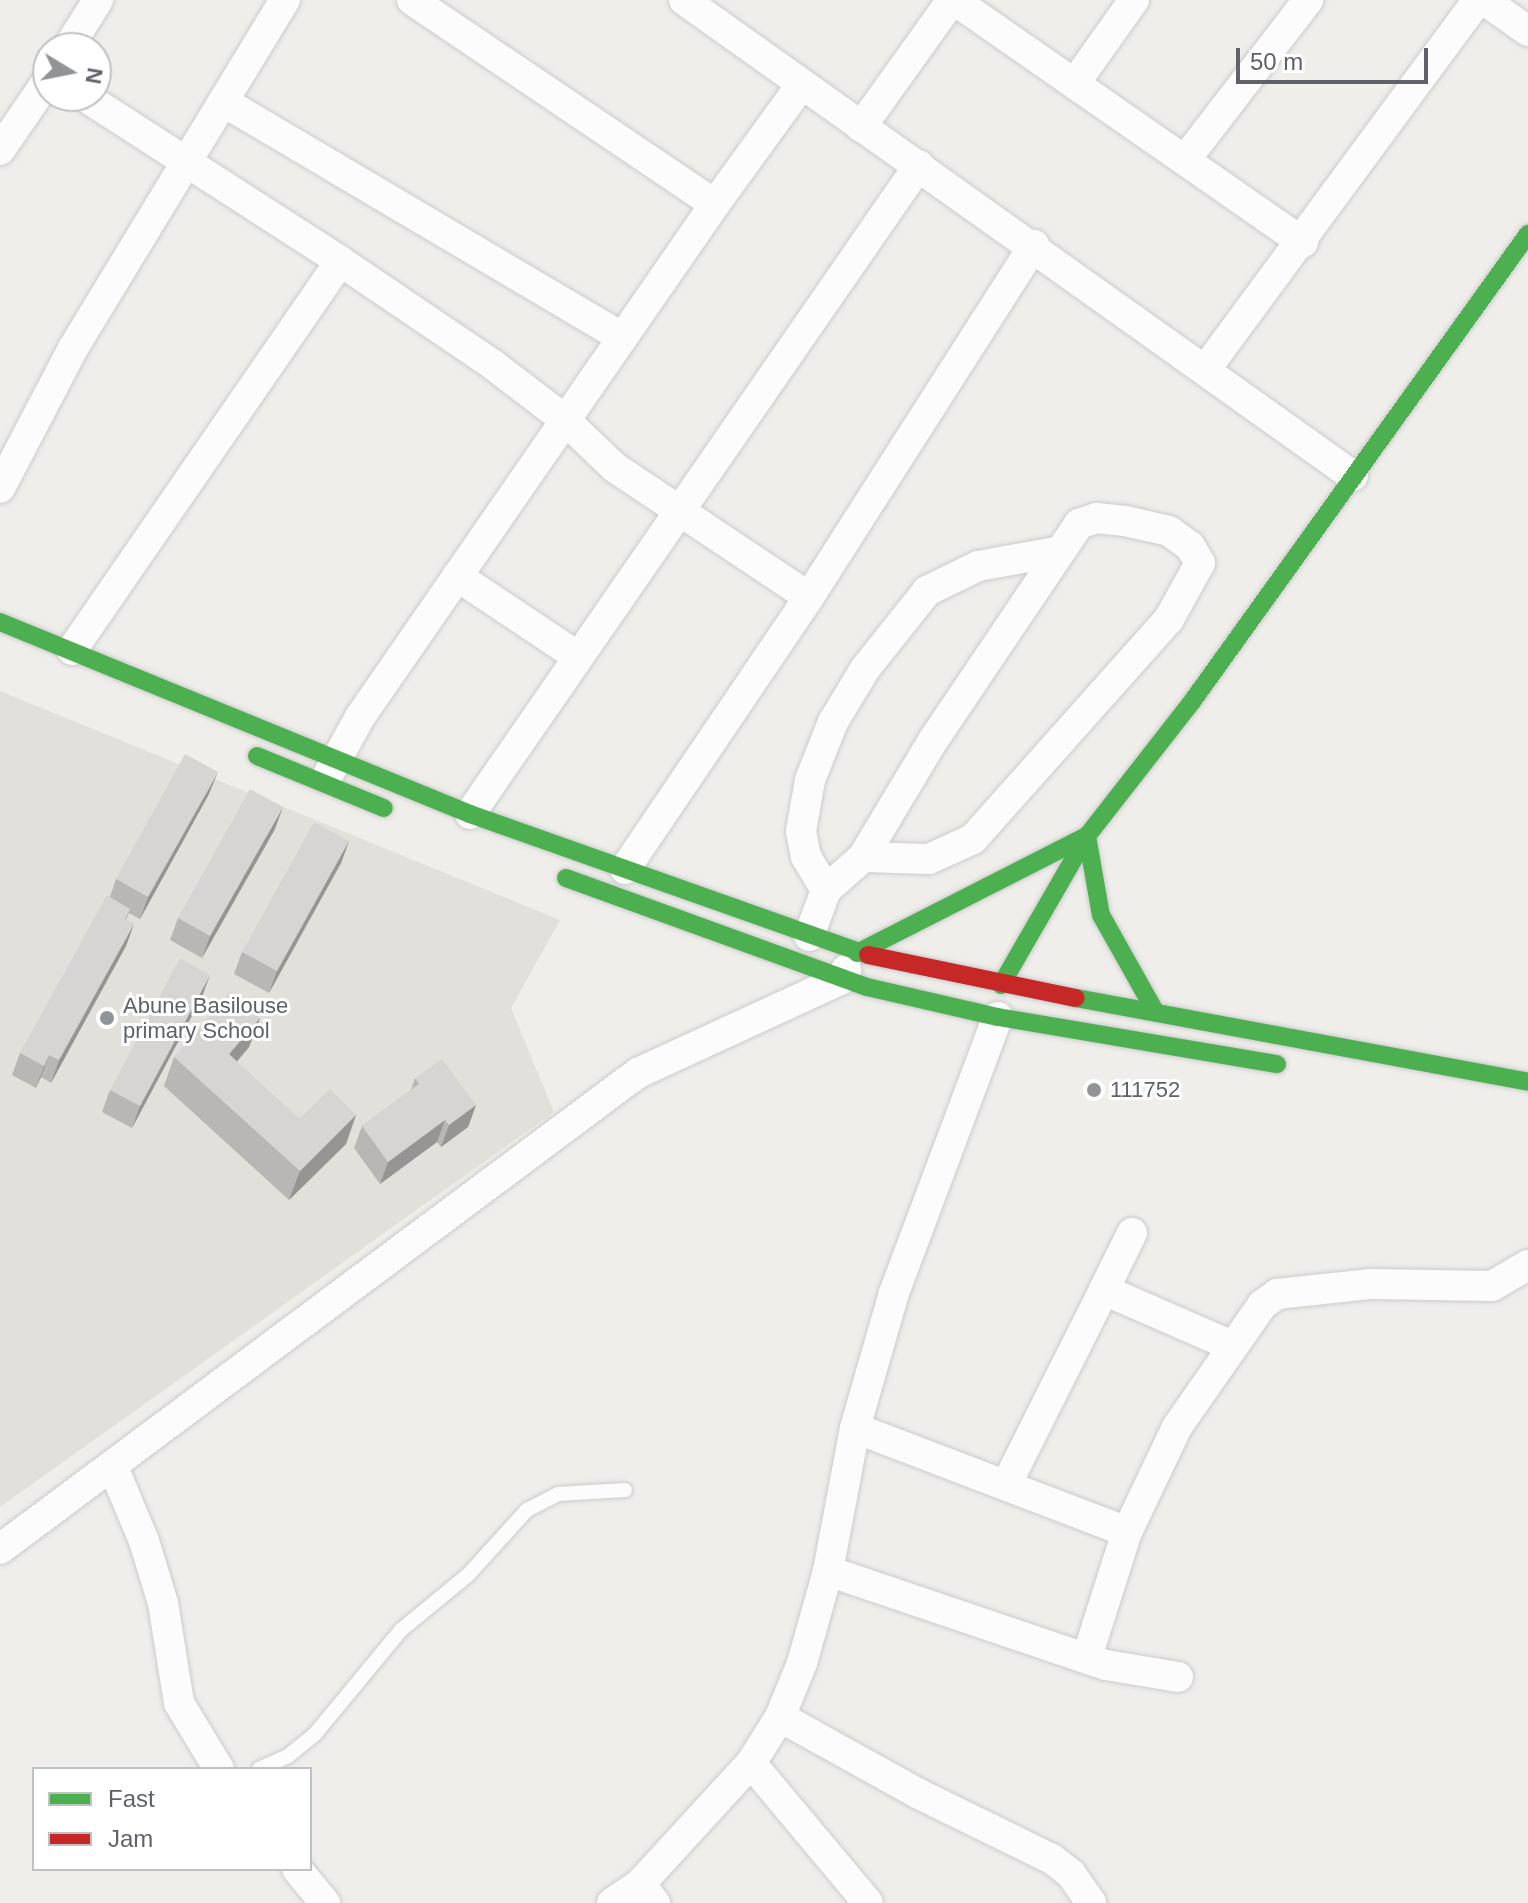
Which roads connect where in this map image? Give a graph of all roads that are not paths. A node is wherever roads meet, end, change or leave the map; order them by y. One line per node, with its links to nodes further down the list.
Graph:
1 (98, 0): 10 (street)
2 (285, 0): 13 (street)
3 (412, 0): 21 (street)
4 (684, 0): 12 (street)
5 (953, 0): 11 (street); 16 (street)
6 (1134, 0): 11 (street)
7 (1308, 0): 18 (street)
8 (1481, 0): 9 (street); 23 (street)
9 (1528, 31)
10 (78, 32)
11 (1075, 83): 18 (street)
12 (802, 84): 16 (street); 21 (street)
13 (224, 102): 19 (street); 26 (street)
14 (32, 103): 17 (street)
15 (108, 112): 19 (street)
16 (861, 127): 20 (street)
17 (0, 150)
18 (1185, 160): 23 (street)
19 (186, 165): 25 (street); 29 (street)
20 (919, 165): 24 (street); 32 (street)
21 (715, 204): 26 (street)
22 (1528, 234): 30 (street)
23 (1303, 243): 27 (street)
24 (1034, 245): 27 (street); 35 (street)
25 (340, 261): 28 (street); 37 (street)
26 (622, 337): 28 (street)
27 (1205, 370): 30 (street)
28 (564, 419): 32 (street); 34 (street)
29 (11, 441): 31 (street)
30 (1353, 476): 43 (street)
31 (0, 488)
32 (676, 510): 35 (street); 38 (street)
33 (1056, 552): 44 (street); 44 (street); 47 (street)
34 (457, 576): 38 (street); 40 (street)
35 (809, 597): 45 (street)
36 (0, 622): 37 (street)
37 (72, 650): 40 (street)
38 (577, 656): 41 (street)
39 (239, 749): 40 (street)
40 (330, 771): 41 (street); 42 (street)
41 (470, 814): 45 (street)
42 (404, 816)
43 (1087, 836): 49 (street); 51 (street); 52 (street)
44 (863, 857): 47 (street)
45 (625, 869): 48 (street)
46 (546, 870): 50 (street)
47 (826, 890): 48 (street)
48 (809, 936): 49 (street)
49 (857, 953): 50 (street); 51 (street)
50 (840, 980): 53 (street); 61 (street)
51 (1001, 985): 52 (street)
52 (1156, 1013): 55 (street)
53 (998, 1017): 54 (street); 60 (street)
54 (1295, 1067)
55 (1528, 1082)
56 (1132, 1233): 58 (street)
57 (1528, 1265): 59 (street)
58 (1104, 1290): 59 (street); 62 (street)
59 (1232, 1346): 64 (street)
60 (855, 1428): 62 (street); 66 (street)
61 (113, 1467): 65 (street); 71 (street)
62 (1006, 1485): 64 (street)
63 (625, 1490): 72 (lane)
64 (1127, 1532): 67 (street)
65 (0, 1549)
66 (828, 1571): 67 (street); 69 (street)
67 (1087, 1657): 68 (street)
68 (1178, 1677)
69 (780, 1717): 70 (street); 78 (street)
70 (751, 1763): 74 (street); 77 (street)
71 (218, 1767)
72 (263, 1767)
73 (299, 1871): 75 (street)
74 (648, 1894): 76 (street)
75 (325, 1903)
76 (612, 1903)
77 (868, 1903)
78 (1091, 1903)

